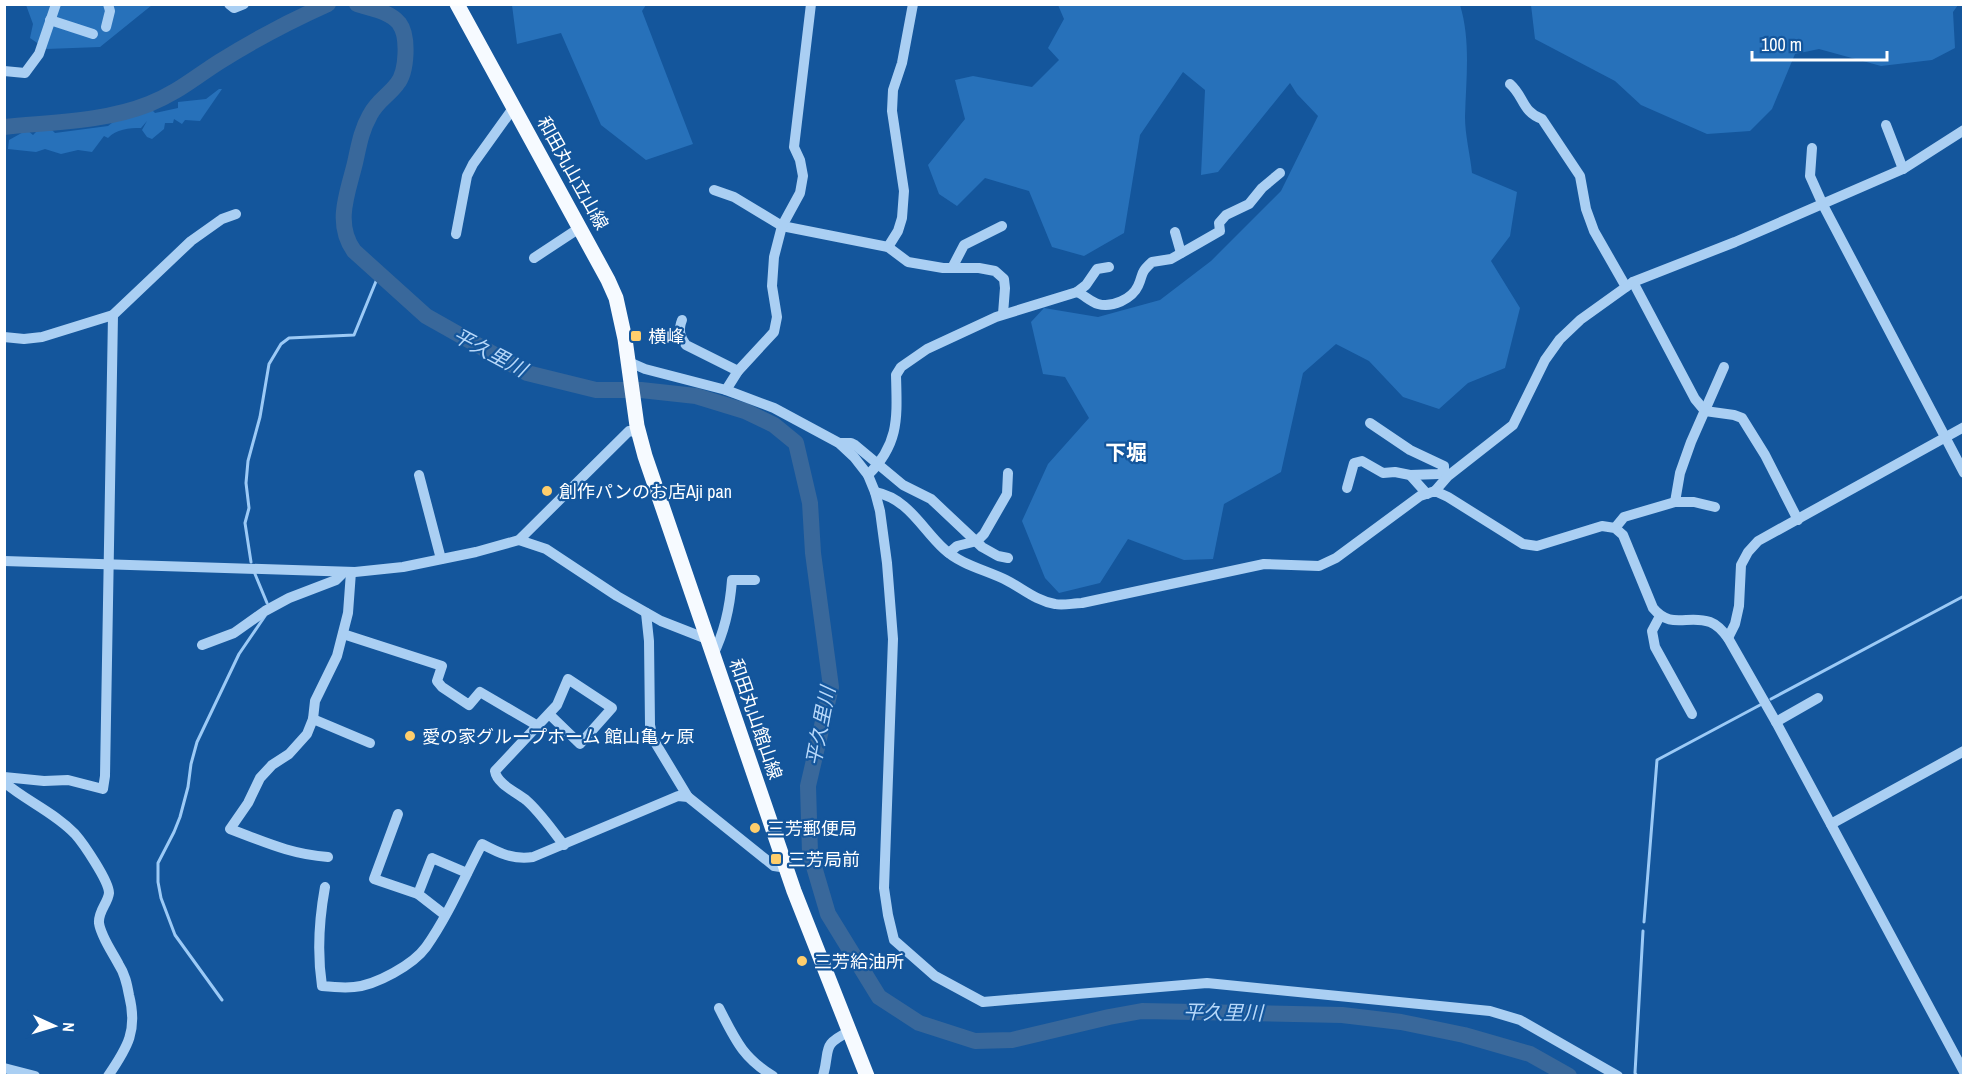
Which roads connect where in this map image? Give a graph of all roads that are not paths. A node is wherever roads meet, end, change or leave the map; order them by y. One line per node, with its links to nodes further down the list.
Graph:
1 (56, 4): 8 (street)
2 (108, 4): 9 (street)
3 (229, 4): 4 (street)
4 (244, 4)
5 (457, 4): 13 (main road, 和田丸山立山線)
6 (811, 4): 22 (street)
7 (913, 4): 27 (street)
8 (50, 20): 10 (street); 11 (street)
9 (106, 27)
10 (93, 34)
11 (4, 71)
12 (1510, 84): 32 (street)
13 (514, 107): 24 (main road, 和田丸山立山線); 26 (street)
14 (1886, 125): 17 (street)
15 (1964, 130): 17 (street)
16 (1812, 148): 20 (street)
17 (1903, 169): 20 (street)
18 (1280, 173): 28 (street)
19 (714, 190): 22 (street)
20 (1823, 205): 32 (street); 46 (street)
21 (236, 214): 35 (street)
22 (782, 226): 27 (street); 40 (street)
23 (1002, 226): 31 (street)
24 (581, 227): 29 (street); 38 (main road, 和田丸山立山線)
25 (1175, 232): 28 (street)
26 (456, 234)
27 (888, 247): 31 (street)
28 (1182, 253): 33 (street)
29 (534, 258)
30 (1109, 267): 33 (street)
31 (952, 268): 34 (street)
32 (1629, 285): 42 (street); 56 (street)
33 (1077, 292): 34 (street)
34 (1004, 314): 48 (street)
35 (113, 315): 37 (street); 67 (street)
36 (682, 320): 40 (street)
37 (4, 337)
38 (629, 366): 41 (street); 45 (main road, 和田丸山館山線)
39 (1725, 367): 42 (street)
40 (738, 371): 41 (street)
41 (726, 390): 47 (street)
42 (1705, 411): 57 (street); 59 (street)
43 (1370, 423): 53 (street)
44 (1964, 426): 46 (street)
45 (638, 429): 61 (street); 74 (main road, 和田丸山館山線)
46 (1944, 437): 50 (street); 59 (street)
47 (839, 442): 48 (street); 52 (street)
48 (878, 465): 52 (street); 62 (street)
49 (1008, 473): 62 (street)
50 (1964, 473)
51 (418, 475): 65 (street)
52 (868, 475): 55 (street)
53 (1410, 475): 54 (street); 56 (street)
54 (1347, 488)
55 (875, 492): 63 (street); 106 (street)
56 (1431, 492): 60 (street); 63 (street)
57 (1675, 502): 58 (street); 60 (street)
58 (1715, 507)
59 (1798, 520): 73 (street)
60 (1615, 528): 71 (street)
61 (519, 540): 65 (street); 70 (street)
62 (977, 541): 63 (street); 64 (street)
63 (949, 553)
64 (1008, 558)
65 (441, 559): 68 (street)
66 (4, 561): 67 (street)
67 (110, 564): 68 (street); 85 (street)
68 (348, 572): 72 (street); 75 (street)
69 (755, 580): 76 (street)
70 (646, 613): 74 (street); 86 (street)
71 (1660, 616): 73 (street); 79 (street)
72 (343, 634): 80 (street); 82 (street)
73 (1728, 638): 81 (street)
74 (707, 639): 76 (main road, 和田丸山館山線)
75 (202, 645)
76 (713, 655): 91 (main road, 和田丸山館山線)
77 (1818, 698): 81 (street)
78 (549, 714): 78 (street); 82 (street)
79 (1692, 714)
80 (313, 719): 83 (street); 90 (street)
81 (1776, 722): 88 (street)
82 (538, 726): 89 (street)
83 (370, 743)
84 (1964, 752): 88 (street)
85 (4, 780): 102 (street)
86 (688, 797): 89 (street); 91 (street)
87 (398, 814): 94 (street)
88 (1831, 824): 99 (street)
89 (564, 845): 92 (street)
90 (328, 857)
91 (788, 868): 97 (main road, 和田丸山館山線)
92 (467, 873): 94 (street); 95 (street)
93 (325, 887): 95 (street)
94 (418, 894): 95 (street)
95 (445, 915)
96 (719, 1008): 103 (street)
97 (850, 1031): 104 (street); 105 (main road, 和田丸山館山線)
98 (4, 1068): 100 (street)
99 (1964, 1072)
100 (20, 1073): 101 (street)
101 (34, 1076)
102 (108, 1076)
103 (773, 1076)
104 (823, 1076)
105 (867, 1076)
106 (1618, 1076)

